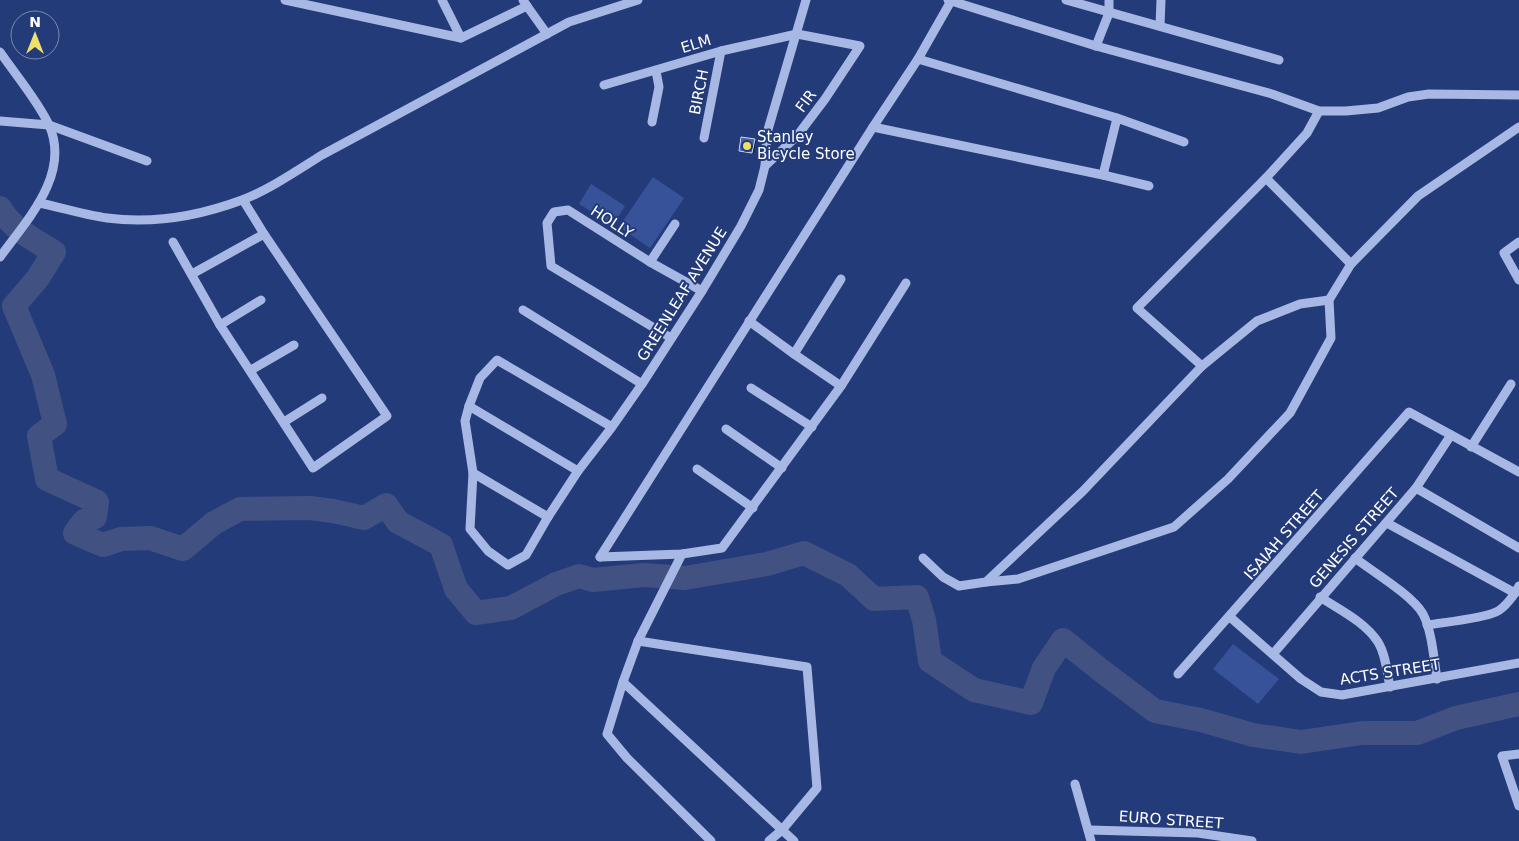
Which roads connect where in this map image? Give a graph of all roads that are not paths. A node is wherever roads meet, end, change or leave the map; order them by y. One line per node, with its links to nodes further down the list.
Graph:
1 (285, 0): 14 (street)
2 (442, 0): 14 (street)
3 (638, 0): 12 (street)
4 (806, 0): 13 (street, GREENLEAF AVENUE)
5 (1066, 0): 10 (street)
6 (1109, 0): 10 (street)
7 (1160, 0): 11 (street)
8 (950, 1): 15 (street); 18 (street)
9 (525, 3): 12 (street); 14 (street)
10 (1109, 13): 11 (street); 15 (street)
11 (1160, 26): 19 (street)
12 (547, 34): 37 (street)
13 (797, 34): 16 (street, ELM); 33 (street, GREENLEAF AVENUE); 33 (street, FIR)
14 (461, 38)
15 (1096, 46): 23 (street)
16 (721, 51): 20 (street, ELM); 30 (street, BIRCH)
17 (0, 52): 27 (street)
18 (918, 59): 24 (street); 28 (street)
19 (1279, 60)
20 (656, 71): 21 (street, ELM); 26 (street)
21 (604, 84)
22 (1519, 95): 23 (street)
23 (1319, 111): 35 (street)
24 (1117, 118): 31 (street); 34 (street)
25 (0, 120): 27 (street)
26 (652, 122)
27 (49, 125): 32 (street); 38 (street)
28 (873, 127): 34 (street); 54 (street)
29 (1519, 127): 45 (street)
30 (704, 138)
31 (1184, 142)
32 (147, 162)
33 (765, 166): 50 (street, GREENLEAF AVENUE)
34 (1103, 175): 36 (street)
35 (1266, 178): 45 (street); 59 (street)
36 (1149, 186)
37 (243, 200): 38 (street); 40 (street)
38 (40, 203): 43 (street)
39 (675, 224): 44 (street)
40 (264, 234): 46 (street); 67 (street)
41 (173, 242): 46 (street)
42 (1519, 242): 48 (street)
43 (0, 257)
44 (650, 262): 50 (street, HOLLY); 56 (street, HOLLY)
45 (1351, 264): 52 (street)
46 (192, 274): 55 (street)
47 (841, 279): 58 (street)
48 (1519, 280)
49 (906, 283): 63 (street)
50 (702, 291): 56 (street, GREENLEAF AVENUE)
51 (261, 300): 55 (street)
52 (1329, 300): 59 (street); 86 (street)
53 (523, 310): 61 (street)
54 (750, 321): 58 (street); 85 (street)
55 (220, 325): 60 (street)
56 (671, 338): 61 (street, GREENLEAF AVENUE)
57 (294, 345): 60 (street)
58 (794, 354): 63 (street)
59 (1202, 366): 86 (street)
60 (251, 370): 67 (street)
61 (642, 384): 68 (street, GREENLEAF AVENUE)
62 (1511, 384): 72 (street)
63 (842, 386): 69 (street)
64 (751, 388): 69 (street)
65 (322, 398): 67 (street)
66 (469, 406): 68 (street); 75 (street); 77 (street)
67 (284, 422)
68 (612, 427): 75 (street, GREENLEAF AVENUE)
69 (812, 427): 74 (street)
70 (726, 429): 74 (street)
71 (1451, 435): 72 (street); 78 (street, GENESIS STREET); 89 (street, ISAIAH STREET)
72 (1471, 447): 76 (street)
73 (697, 468): 79 (street)
74 (782, 468): 79 (street)
75 (578, 471): 80 (street, GREENLEAF AVENUE)
76 (1519, 472)
77 (473, 473): 80 (street); 80 (street, GREENLEAF AVENUE)
78 (1416, 488): 81 (street, GENESIS STREET); 82 (street)
79 (753, 508): 85 (street)
80 (548, 517)
81 (1387, 523): 84 (street, GENESIS STREET); 87 (street)
82 (1519, 548)
83 (923, 558): 86 (street)
84 (1355, 558): 88 (street, GENESIS STREET); 90 (street)
85 (679, 559): 91 (street)
86 (986, 582)
87 (1517, 590): 90 (street)
88 (1320, 597): 92 (street, GENESIS STREET); 97 (street)
89 (1230, 617): 92 (street, ACTS STREET); 94 (street, ISAIAH STREET)
90 (1427, 625): 95 (street)
91 (638, 641): 96 (street); 101 (street)
92 (1273, 654): 97 (street, ACTS STREET)
93 (1519, 664): 95 (street, ACTS STREET)
94 (1178, 674)
95 (1437, 679): 97 (street, ACTS STREET)
96 (622, 682): 101 (street); 104 (street)
97 (1390, 687)
98 (1519, 754): 100 (street)
99 (1075, 784): 102 (street)
100 (1519, 806)
101 (782, 830): 105 (street); 106 (street)
102 (1089, 830): 103 (street, EURO STREET); 107 (street)
103 (1198, 837): 108 (street, EURO STREET)
104 (711, 841)
105 (769, 841)
106 (794, 841)
107 (1091, 841)
108 (1252, 841)

